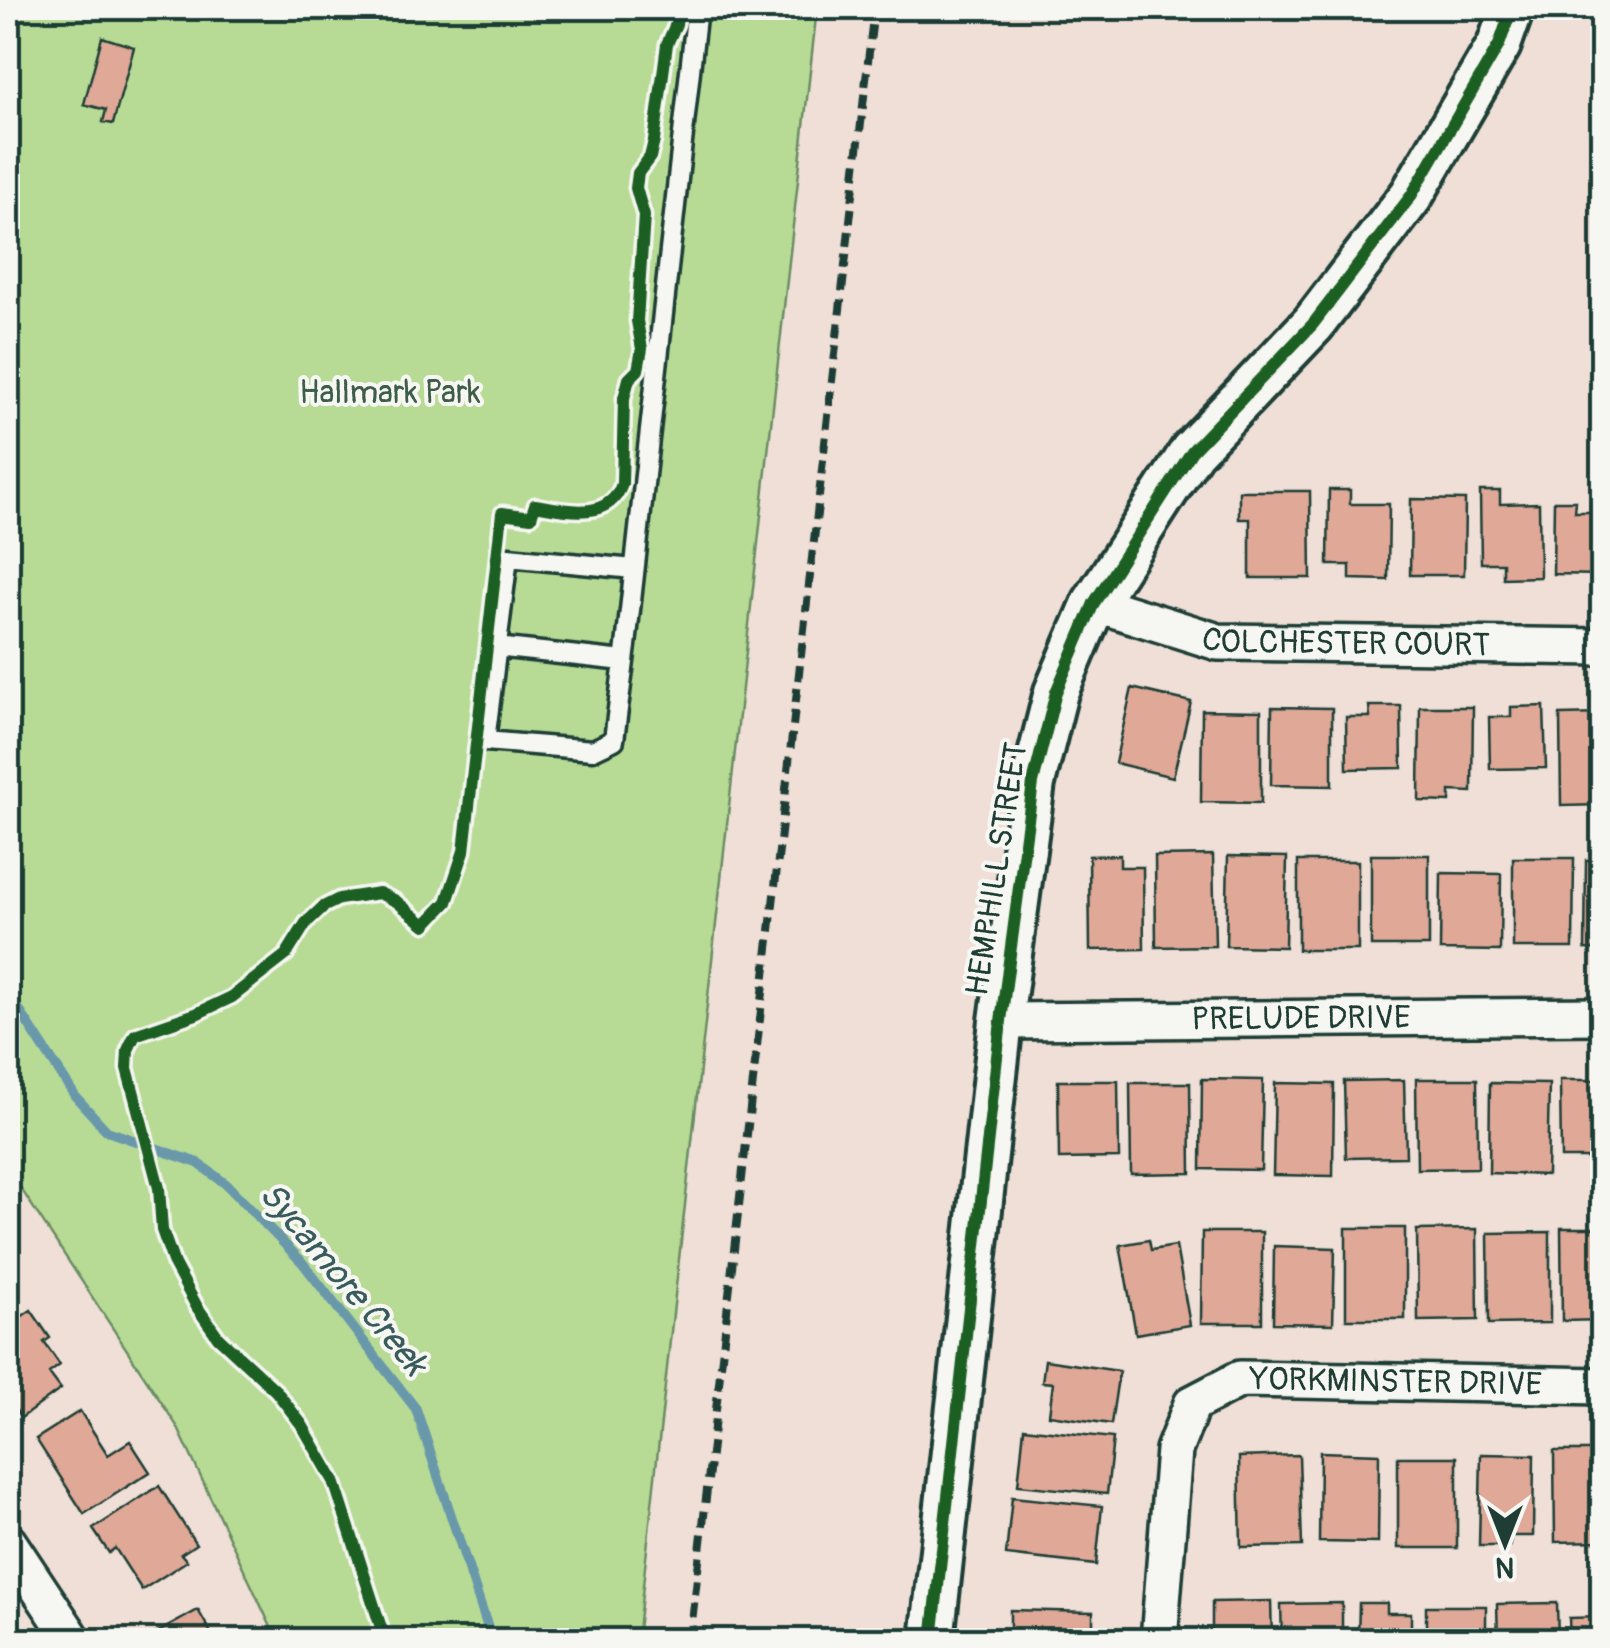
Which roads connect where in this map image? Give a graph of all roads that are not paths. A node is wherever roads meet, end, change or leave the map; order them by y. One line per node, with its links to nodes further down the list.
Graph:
1 (697, 8): 3 (lane)
2 (1512, 8): 4 (street, HEMPHILL STREET)
3 (634, 569): 6 (lane); 7 (lane)
4 (1094, 602): 5 (street, COLCHESTER COURT); 9 (street, HEMPHILL STREET)
5 (1602, 646)
6 (496, 647): 7 (lane); 7 (lane)
7 (624, 662)
8 (1602, 1016): 9 (street, PRELUDE DRIVE)
9 (1001, 1021): 13 (street, HEMPHILL STREET)
10 (1602, 1386): 14 (street, YORKMINSTER DRIVE)
11 (8, 1542): 12 (street)
12 (73, 1640)
13 (932, 1640)
14 (1158, 1640)

